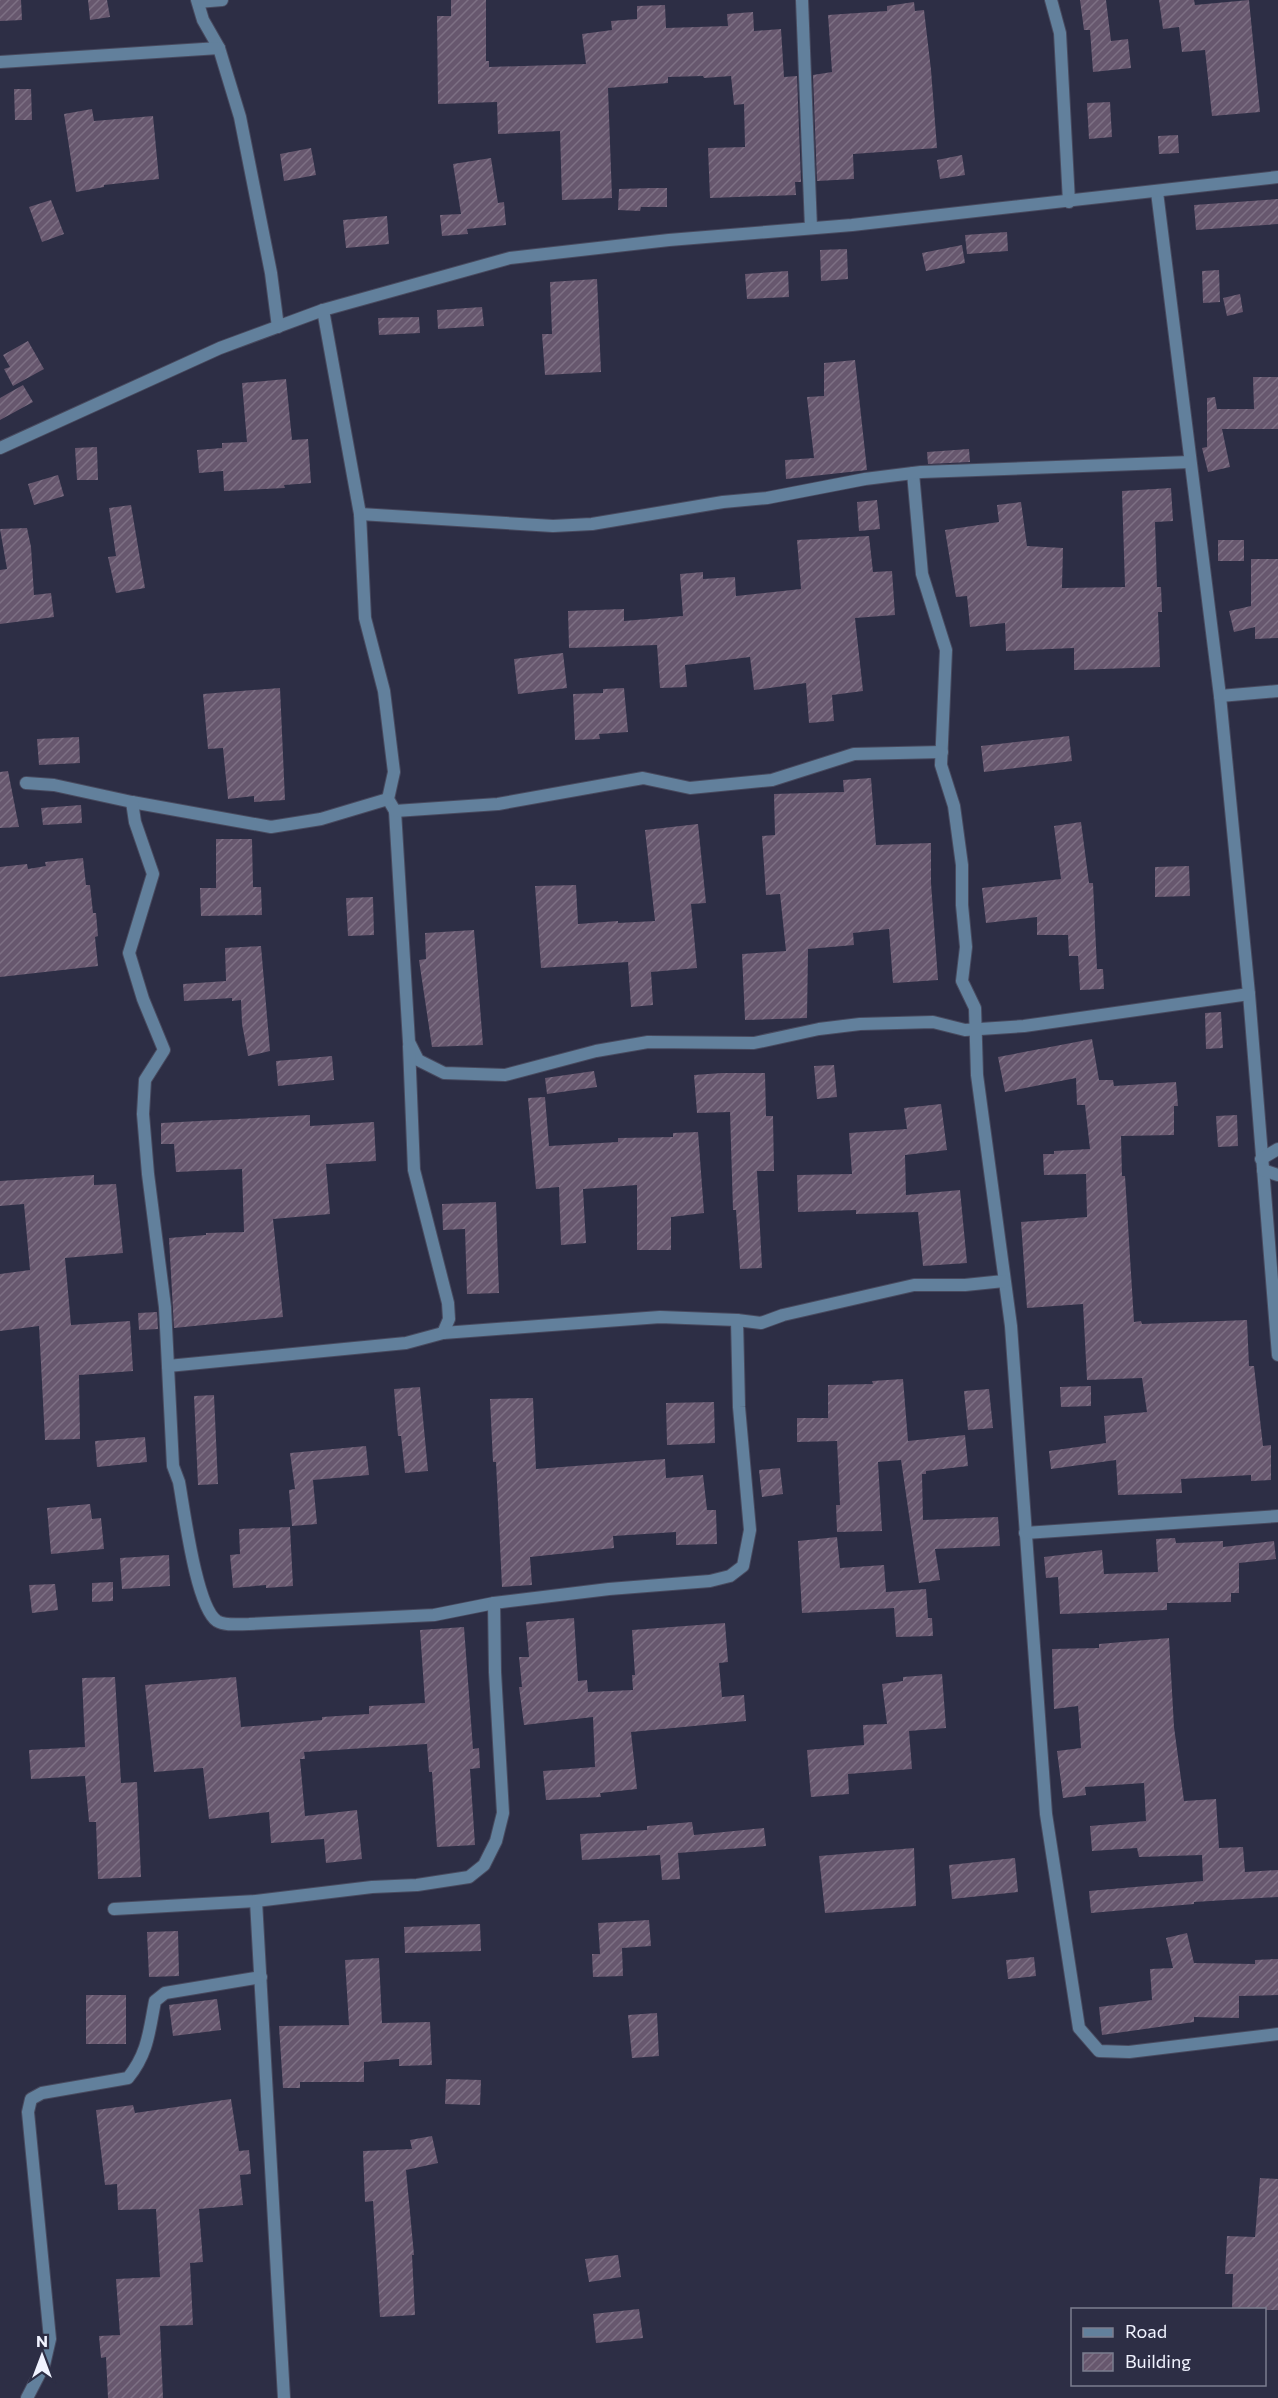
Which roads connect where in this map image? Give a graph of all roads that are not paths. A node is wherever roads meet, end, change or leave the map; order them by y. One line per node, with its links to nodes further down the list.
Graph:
1 (222, 0): 4 (street)
2 (802, 0): 10 (street)
3 (1051, 0): 9 (street)
4 (198, 1): 5 (street)
5 (219, 48): 6 (street); 12 (street)
6 (0, 62)
7 (1278, 177): 8 (street)
8 (1157, 192): 9 (street); 14 (street)
9 (1069, 202): 10 (street)
10 (811, 228): 11 (street)
11 (323, 310): 12 (street); 16 (street)
12 (278, 327): 13 (street)
13 (0, 448)
14 (1191, 462): 15 (street); 18 (street)
15 (913, 473): 16 (street); 19 (street)
16 (360, 514): 21 (street)
17 (1278, 691): 18 (street)
18 (1220, 696): 24 (street)
19 (942, 752): 23 (street); 25 (street)
20 (26, 783): 22 (street)
21 (388, 800): 22 (street); 23 (street)
22 (132, 802): 34 (street)
23 (395, 811): 26 (street)
24 (1249, 994): 25 (street); 28 (street)
25 (976, 1028): 26 (street); 30 (street)
26 (409, 1042): 32 (street)
27 (1278, 1149): 28 (street)
28 (1262, 1165): 29 (street); 33 (street)
29 (1278, 1175)
30 (1004, 1281): 31 (street); 36 (street)
31 (736, 1320): 32 (street); 37 (street)
32 (443, 1333): 34 (street)
33 (1278, 1354)
34 (168, 1366): 37 (street)
35 (1278, 1516): 36 (street)
36 (1025, 1533): 41 (street)
37 (494, 1603): 38 (street)
38 (256, 1901): 39 (street); 40 (street)
39 (114, 1909)
40 (261, 1977): 42 (street); 43 (street)
41 (1278, 2034)
42 (27, 2398)
43 (284, 2398)

